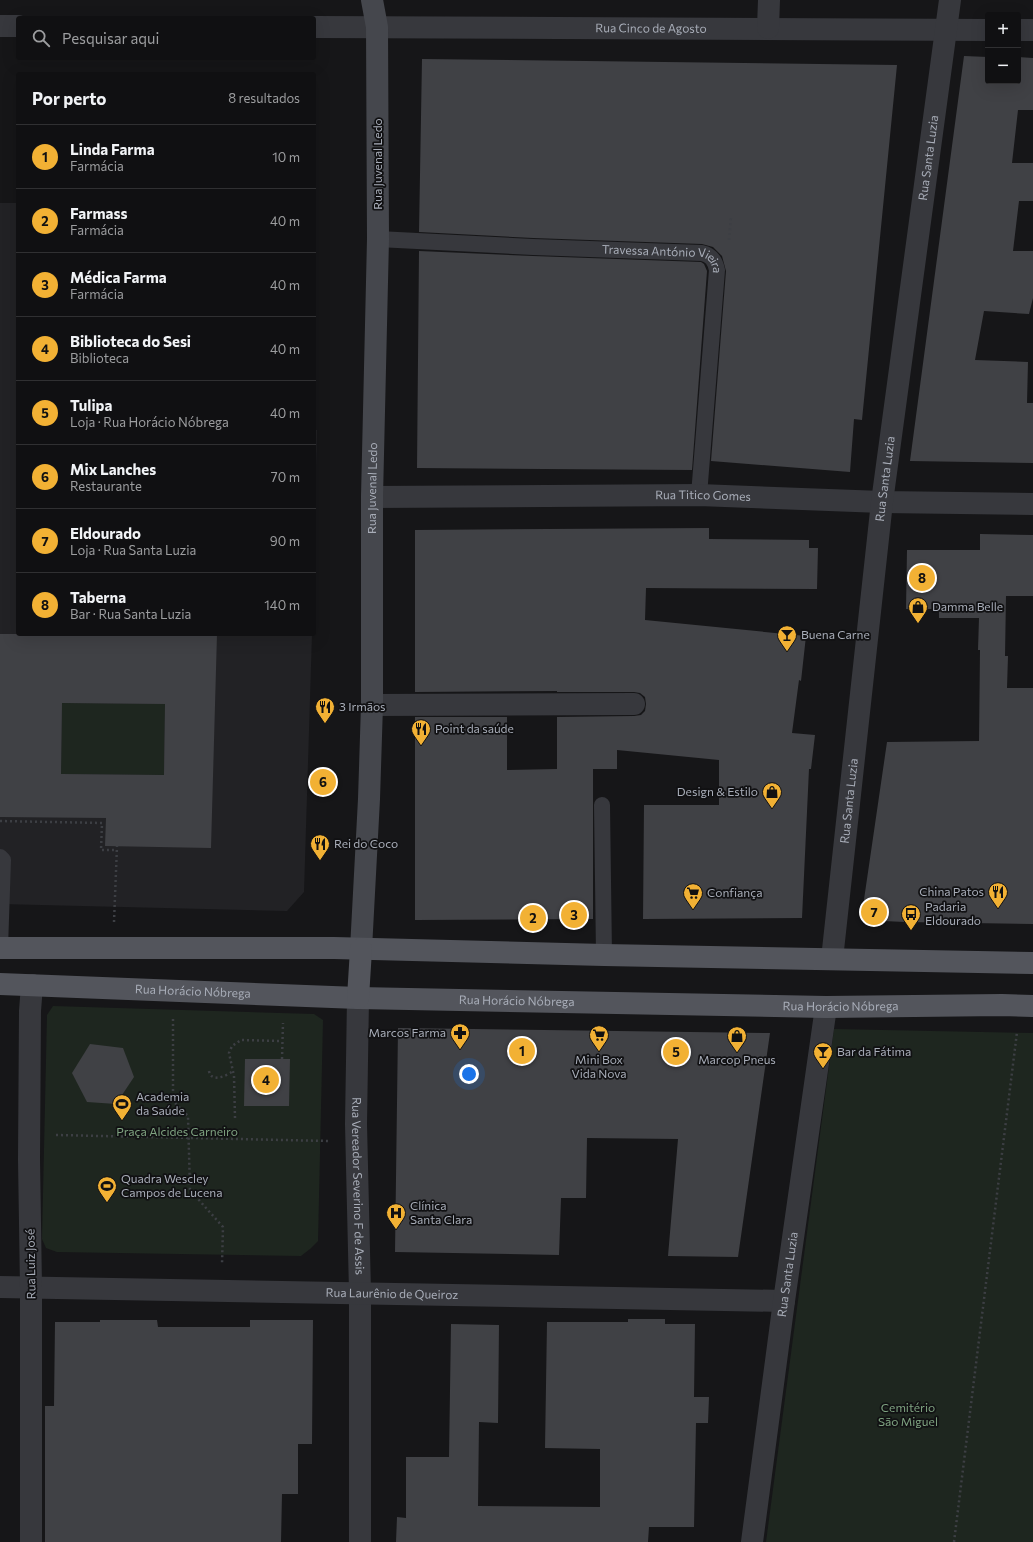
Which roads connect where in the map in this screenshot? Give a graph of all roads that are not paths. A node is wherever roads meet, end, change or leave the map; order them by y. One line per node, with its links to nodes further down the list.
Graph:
1 (372, 0): 8 (main road, Rua Juvenal Ledo)
2 (386, 0): 8 (main road, Rua Juvenal Ledo)
3 (769, 0): 9 (street)
4 (950, 0): 13 (street, Rua Santa Luzia)
5 (0, 26): 6 (street)
6 (16, 26)
7 (316, 27): 8 (street, Rua Cinco de Agosto)
8 (377, 27): 9 (street, Rua Cinco de Agosto); 14 (main road, Rua Juvenal Ledo)
9 (768, 28): 13 (street, Rua Cinco de Agosto)
10 (985, 30): 13 (street, Rua Cinco de Agosto)
11 (1021, 30): 12 (street)
12 (1033, 30)
13 (946, 31): 17 (street, Rua Santa Luzia)
14 (378, 239): 15 (lane, Travessa António Vieira); 16 (main road, Rua Juvenal Ledo)
15 (699, 495): 16 (street, Rua Titico Gomes); 17 (street, Rua Titico Gomes)
16 (372, 497): 20 (main road, Rua Juvenal Ledo)
17 (882, 502): 18 (street, Rua Titico Gomes); 26 (street, Rua Santa Luzia)
18 (1033, 504)
19 (634, 704): 20 (street)
20 (372, 705): 24 (main road, Rua Juvenal Ledo)
21 (602, 805): 25 (lane)
22 (0, 857): 23 (lane)
23 (0, 948): 24 (main road)
24 (371, 949): 25 (main road); 30 (main road)
25 (604, 956): 26 (main road)
26 (832, 959): 27 (main road)
27 (1033, 963)
28 (0, 984): 29 (main road, Rua Horácio Nóbrega)
29 (32, 985): 30 (main road, Rua Horácio Nóbrega); 34 (street, Rua Luiz José)
30 (358, 998): 32 (main road, Rua Horácio Nóbrega); 35 (street, Rua Vereador Severino F de Assis)
31 (1028, 1005): 32 (main road, Rua Horácio Nóbrega)
32 (826, 1007): 36 (street, Rua Santa Luzia)
33 (0, 1287): 34 (street, Rua Laurênio de Queiroz)
34 (31, 1287): 35 (street, Rua Laurênio de Queiroz); 37 (street, Rua Luiz José)
35 (360, 1292): 36 (street, Rua Laurênio de Queiroz); 38 (street, Rua Vereador Severino F de Assis)
36 (784, 1301): 39 (street, Rua Santa Luzia)
37 (31, 1542)
38 (360, 1542)
39 (752, 1542)

